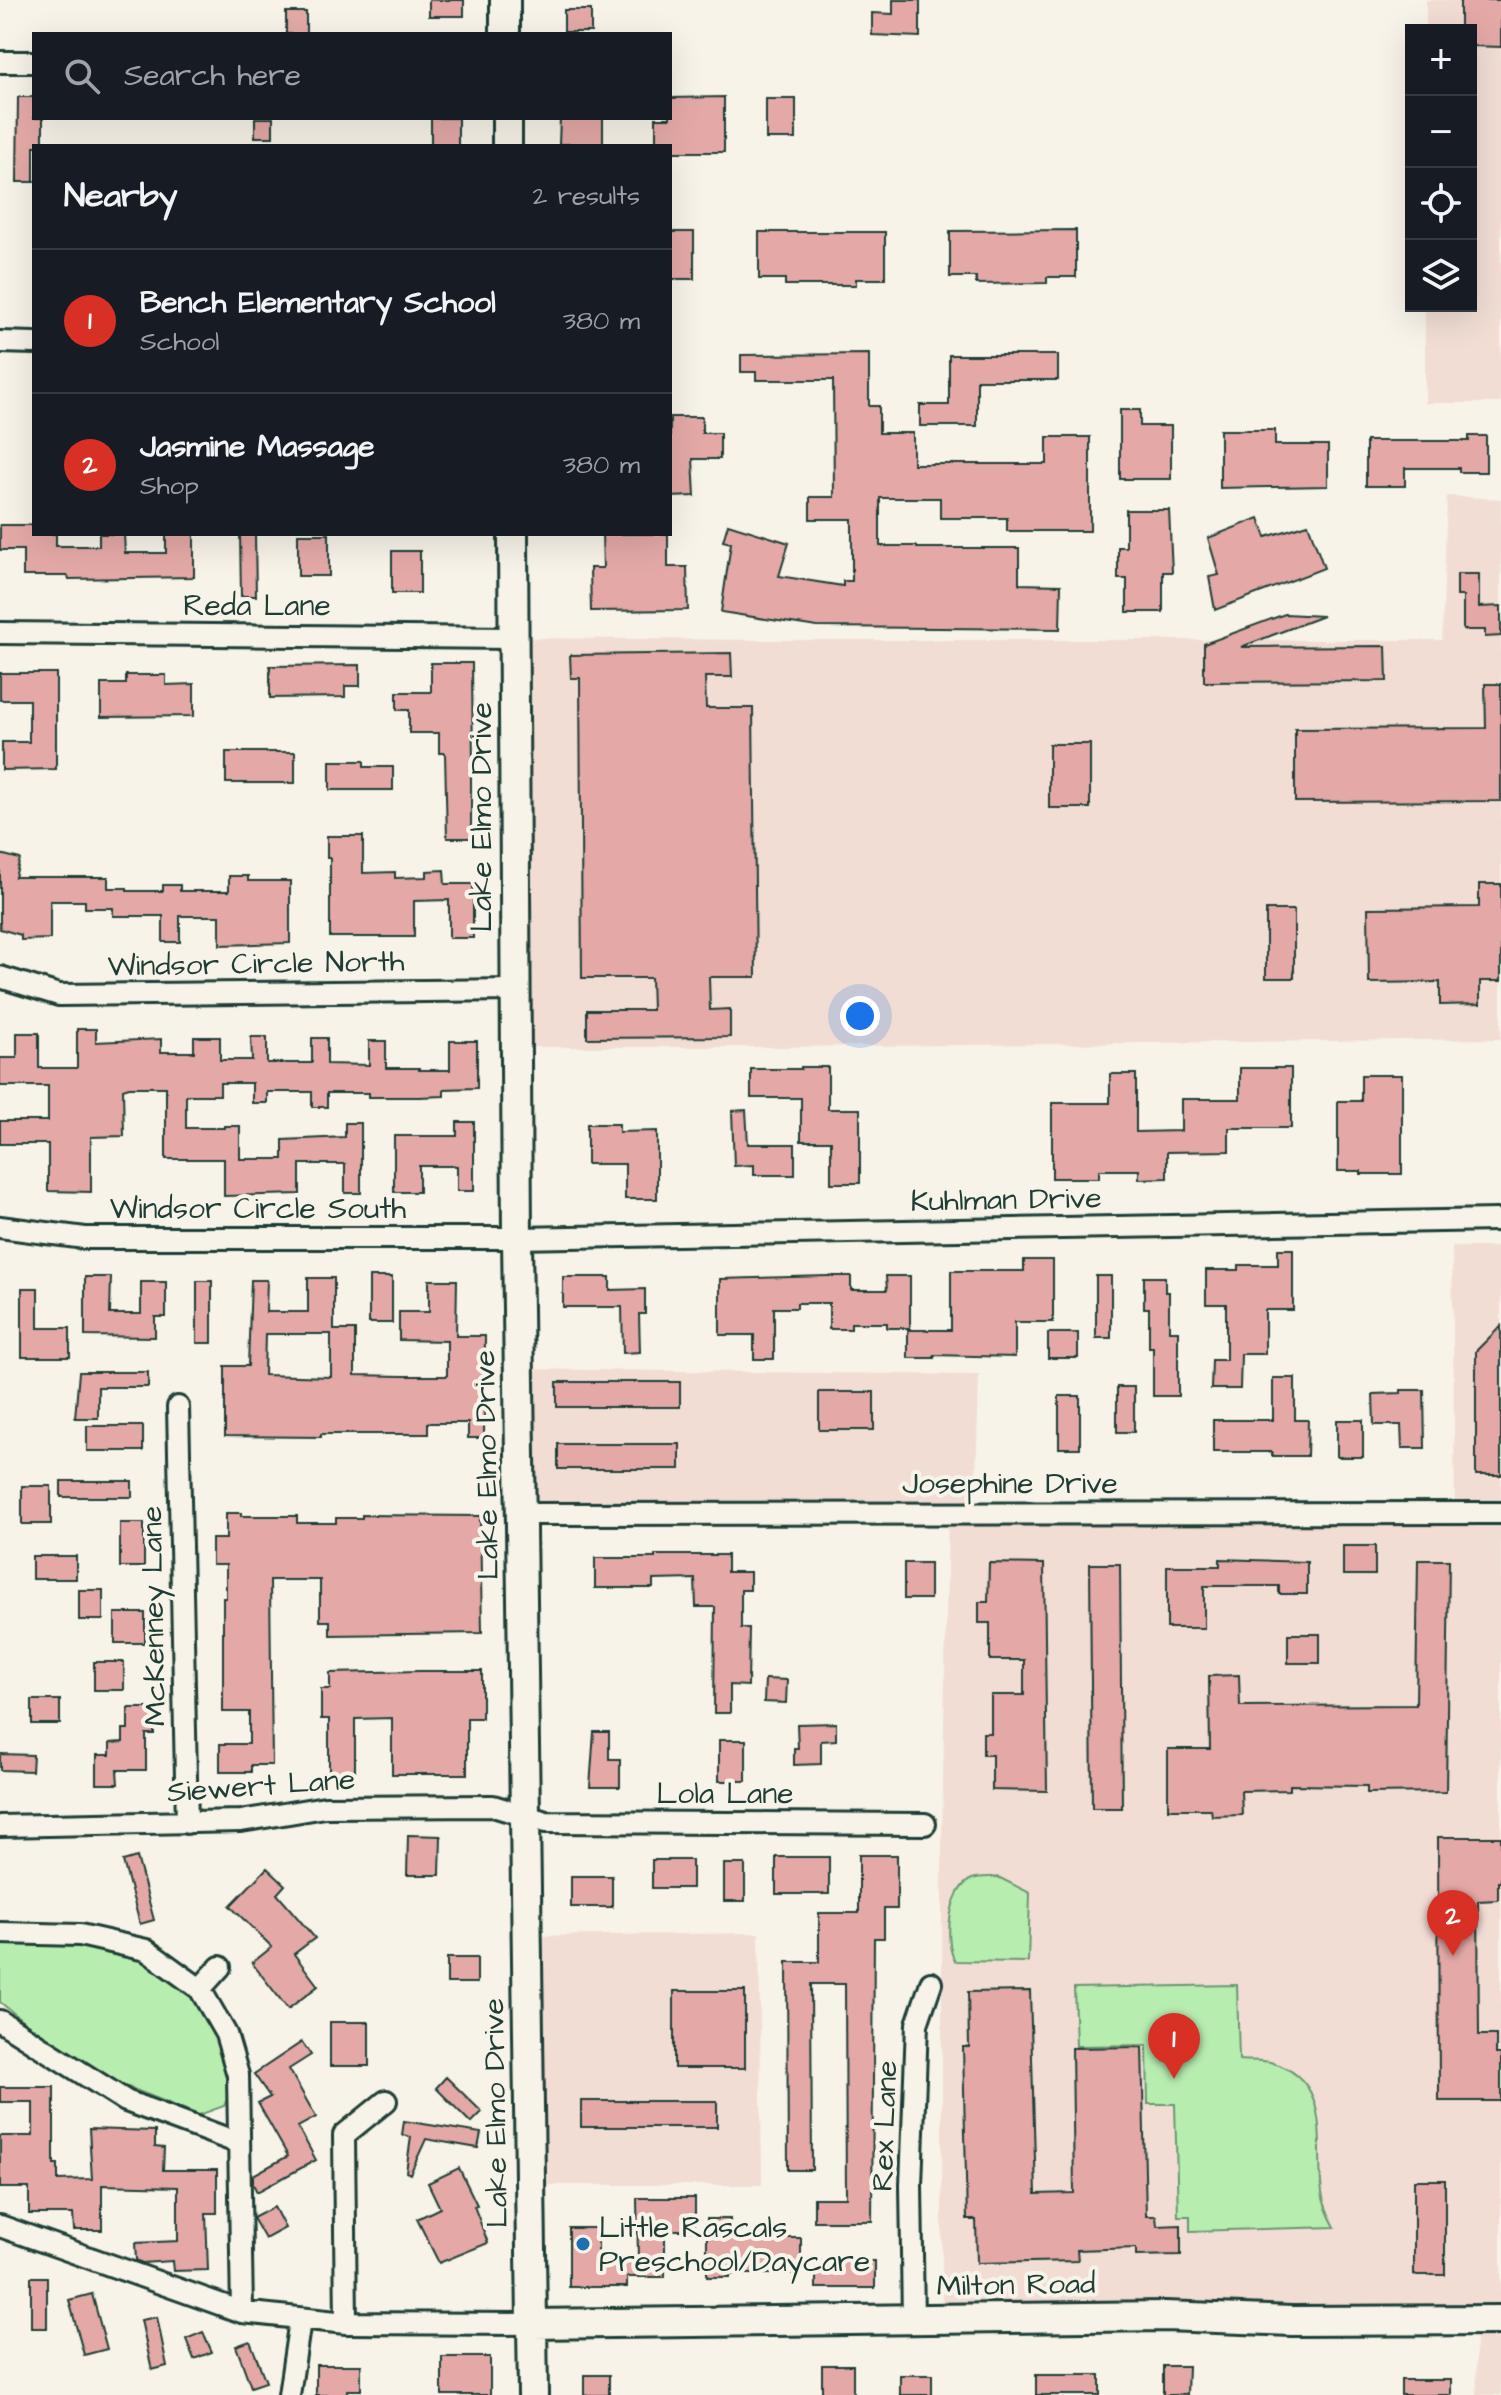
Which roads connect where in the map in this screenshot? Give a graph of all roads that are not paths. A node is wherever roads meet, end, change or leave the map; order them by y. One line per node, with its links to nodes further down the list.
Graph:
1 (505, 0): 2 (main road)
2 (505, 32)
3 (0, 62): 4 (street)
4 (32, 62)
5 (507, 120): 6 (main road)
6 (507, 144)
7 (0, 342): 8 (street)
8 (32, 343)
9 (513, 536): 11 (main road, Lake Elmo Drive)
10 (0, 633): 11 (street, Reda Lane)
11 (513, 638): 13 (main road, Lake Elmo Drive)
12 (0, 977): 13 (street, Windsor Circle North)
13 (516, 990): 16 (main road, Lake Elmo Drive)
14 (1497, 1220): 16 (street, Kuhlman Drive)
15 (0, 1227): 16 (street, Windsor Circle South)
16 (517, 1238): 19 (main road, Lake Elmo Drive)
17 (178, 1407): 21 (street, McKenney Lane)
18 (1501, 1513): 19 (street, Josephine Drive)
19 (520, 1514): 20 (main road, Lake Elmo Drive)
20 (525, 1817): 21 (street, Siewert Lane); 22 (street, Lola Lane); 37 (main road, Lake Elmo Drive)
21 (187, 1823): 23 (street, Siewert Lane)
22 (925, 1824)
23 (0, 1826)
24 (0, 1933): 27 (street)
25 (220, 1967): 27 (street)
26 (931, 1983): 34 (street, Rex Lane)
27 (200, 1989): 30 (street)
28 (0, 2021): 30 (street)
29 (386, 2101): 36 (street)
30 (239, 2143): 32 (street)
31 (0, 2226): 32 (street)
32 (242, 2312): 33 (street)
33 (300, 2320): 36 (street); 38 (street)
34 (913, 2320): 35 (main road, Milton Road); 37 (main road, Milton Road)
35 (1501, 2320)
36 (346, 2323): 37 (street)
37 (532, 2324): 39 (main road, Lake Elmo Drive)
38 (289, 2395)
39 (533, 2395)

